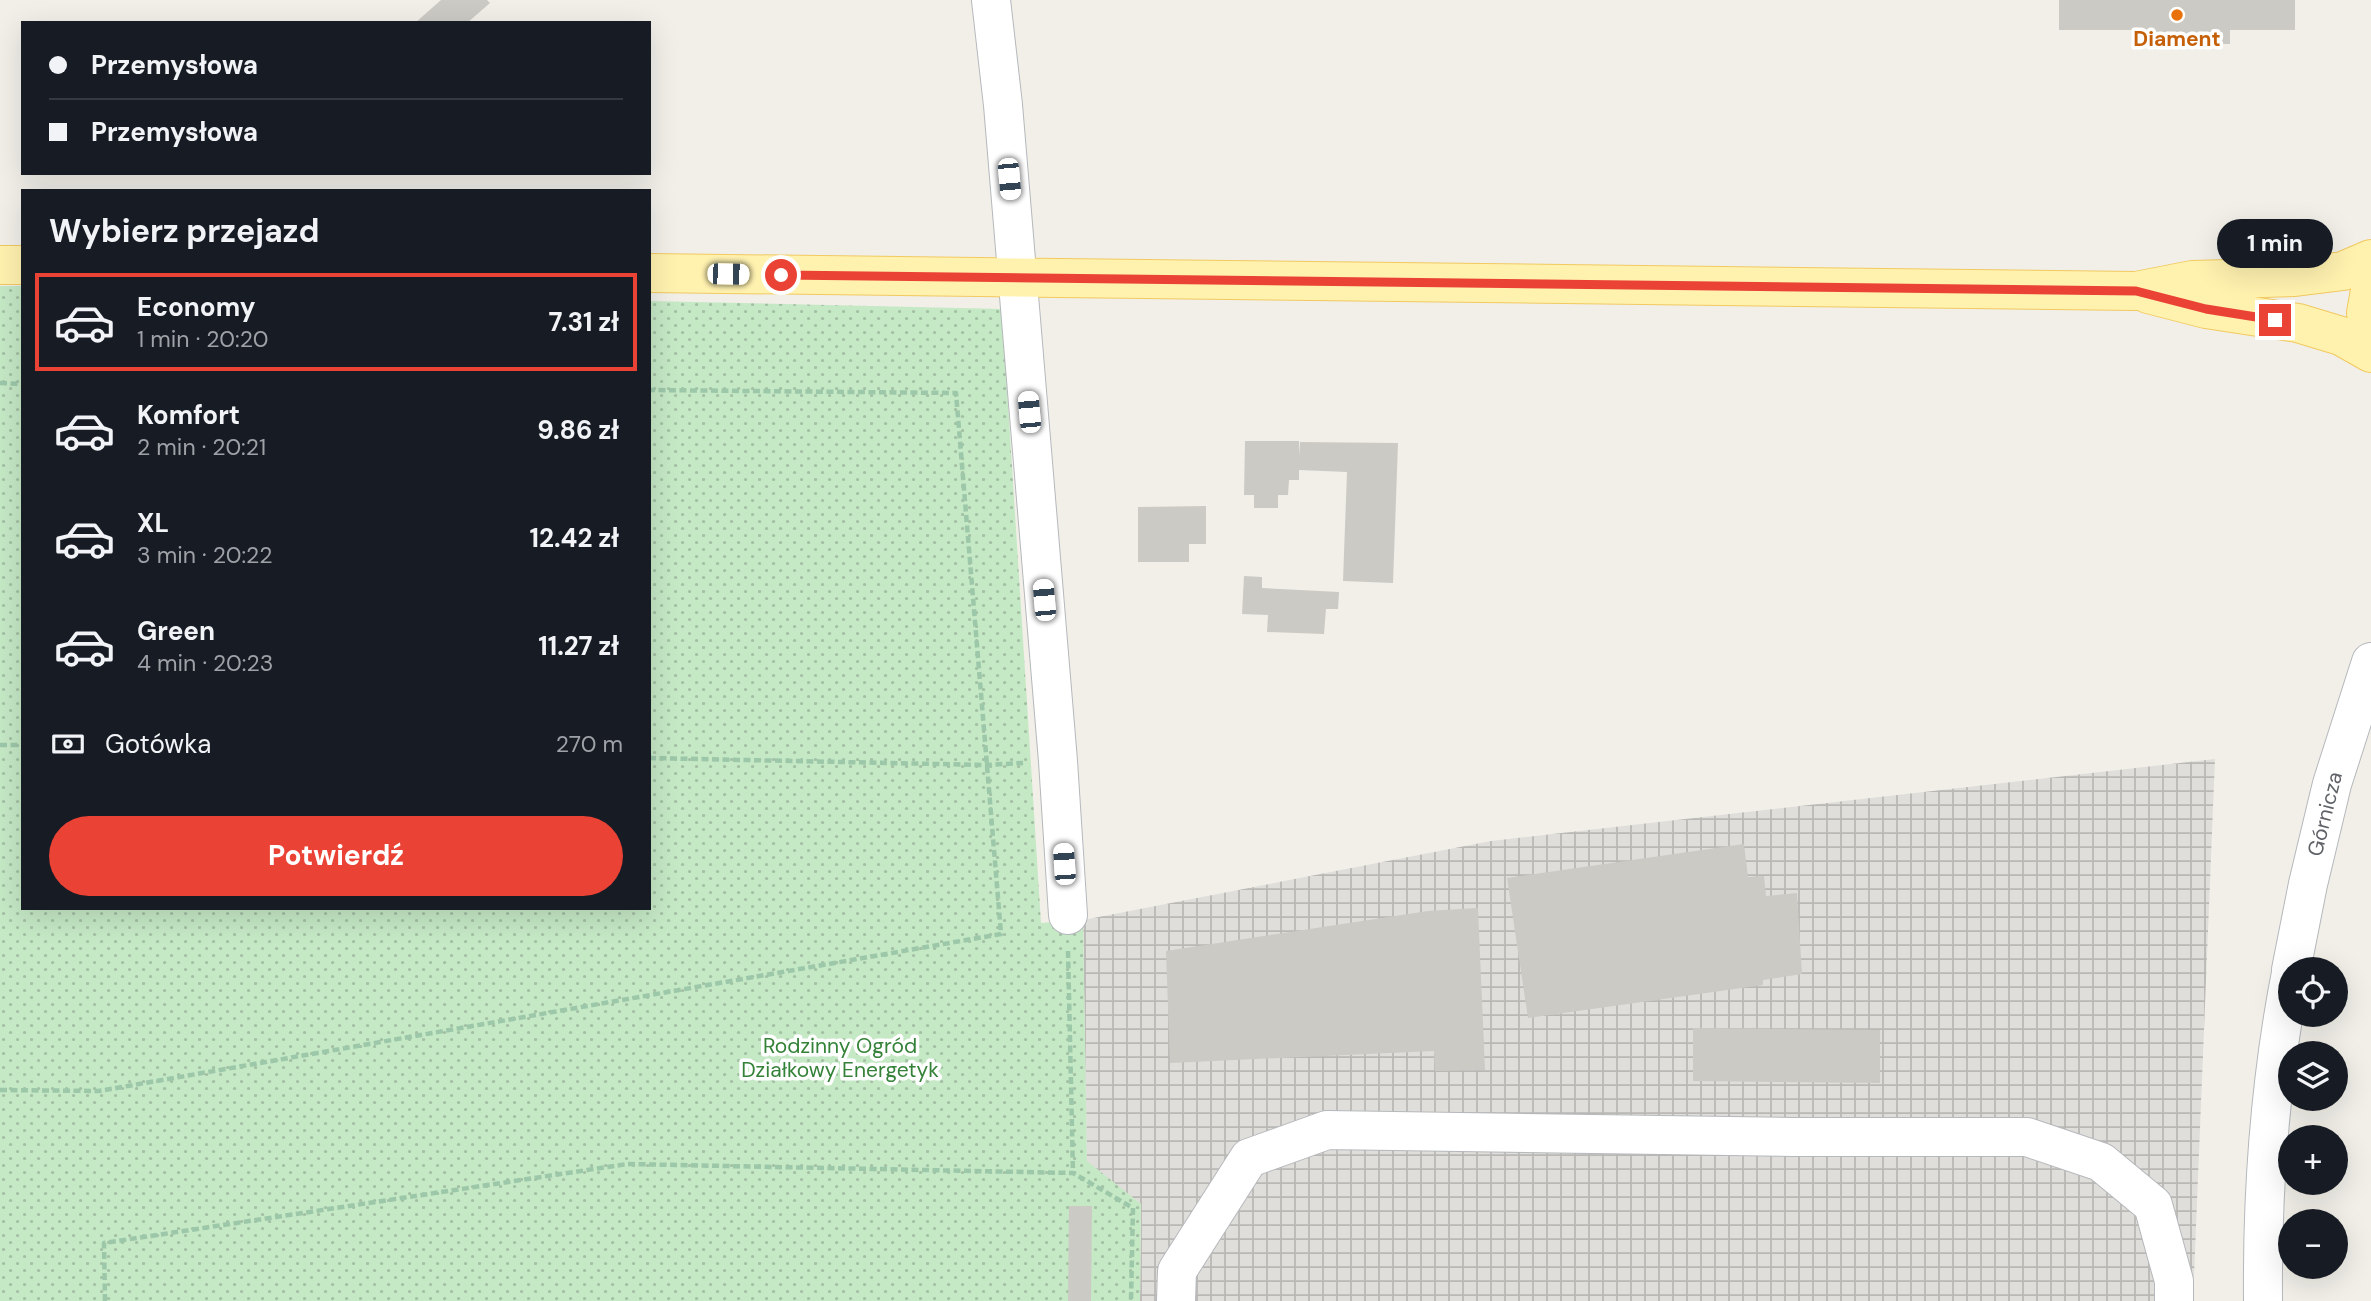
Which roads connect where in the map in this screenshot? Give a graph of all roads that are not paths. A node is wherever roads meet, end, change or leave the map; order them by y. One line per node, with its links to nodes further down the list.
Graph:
1 (991, 0): 6 (street)
2 (2371, 259): 8 (main road)
3 (0, 265): 4 (main road)
4 (21, 265)
5 (651, 273): 6 (main road)
6 (1017, 278): 8 (main road); 12 (street)
7 (2371, 285): 9 (main road)
8 (2136, 291): 10 (main road)
9 (2371, 340)
10 (2371, 353)
11 (2371, 662): 13 (street, Górnicza)
12 (1068, 915)
13 (2294, 957)
14 (2283, 1027): 17 (street, Górnicza)
15 (1176, 1301): 16 (street)
16 (2174, 1301)
17 (2263, 1301)

